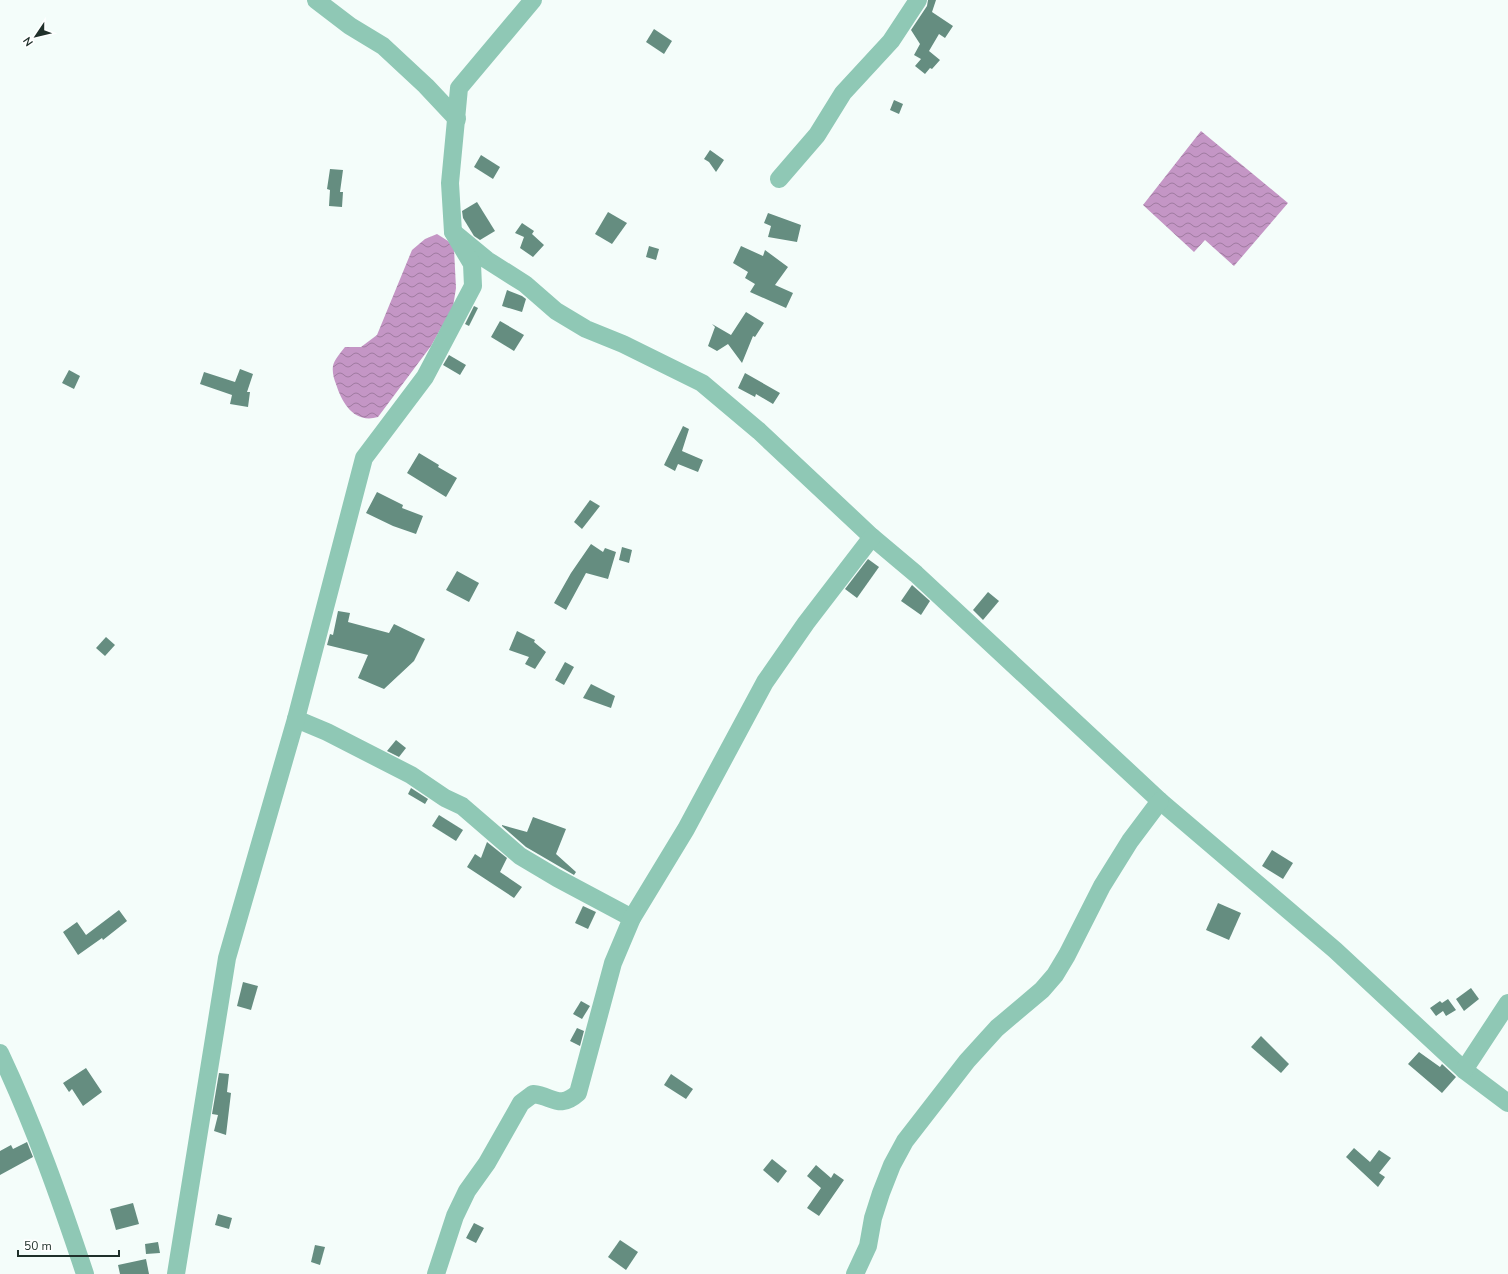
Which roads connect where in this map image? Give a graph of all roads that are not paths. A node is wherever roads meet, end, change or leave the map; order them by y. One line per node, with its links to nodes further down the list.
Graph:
1 (316, 0): 4 (street)
2 (533, 0): 4 (street)
3 (918, 0): 5 (street)
4 (457, 119): 6 (street)
5 (778, 179)
6 (453, 232): 7 (street); 8 (street)
7 (872, 536): 9 (street); 10 (street)
8 (296, 720): 10 (street); 16 (street)
9 (1160, 801): 13 (street); 18 (street)
10 (632, 918): 17 (street)
11 (1508, 1003): 13 (street)
12 (0, 1054): 15 (street)
13 (1464, 1070): 14 (street)
14 (1508, 1103)
15 (85, 1274)
16 (176, 1274)
17 (436, 1274)
18 (856, 1274)

